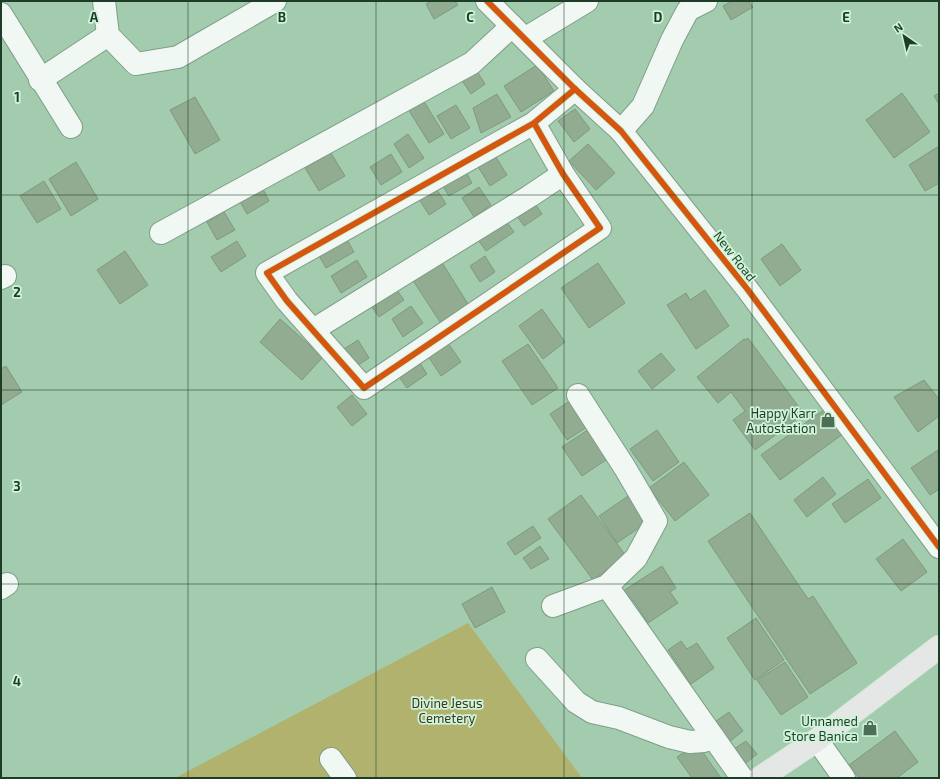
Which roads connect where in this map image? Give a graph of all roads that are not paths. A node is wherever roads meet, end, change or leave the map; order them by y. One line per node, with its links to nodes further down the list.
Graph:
1 (104, 1): 8 (street)
2 (275, 1): 8 (street)
3 (487, 1): 7 (street, New Road)
4 (587, 1): 7 (street)
5 (706, 1): 13 (street)
6 (1, 14): 9 (street)
7 (519, 32): 10 (street, New Road); 15 (street)
8 (108, 35): 9 (street)
9 (40, 80): 12 (street)
10 (575, 89): 11 (street); 13 (street, New Road)
11 (534, 123): 14 (street); 16 (street)
12 (71, 128)
13 (622, 131): 18 (street, New Road)
14 (563, 174): 16 (street); 16 (street)
15 (161, 233)
16 (312, 330)
17 (578, 395): 19 (street)
18 (939, 547)
19 (607, 586): 20 (street); 23 (street)
20 (553, 606)
21 (939, 647): 24 (main road)
22 (537, 659): 23 (street)
23 (714, 738): 27 (street)
24 (817, 740): 28 (main road); 29 (street)
25 (331, 759): 26 (street)
26 (345, 778)
27 (742, 778)
28 (760, 778)
29 (844, 778)

